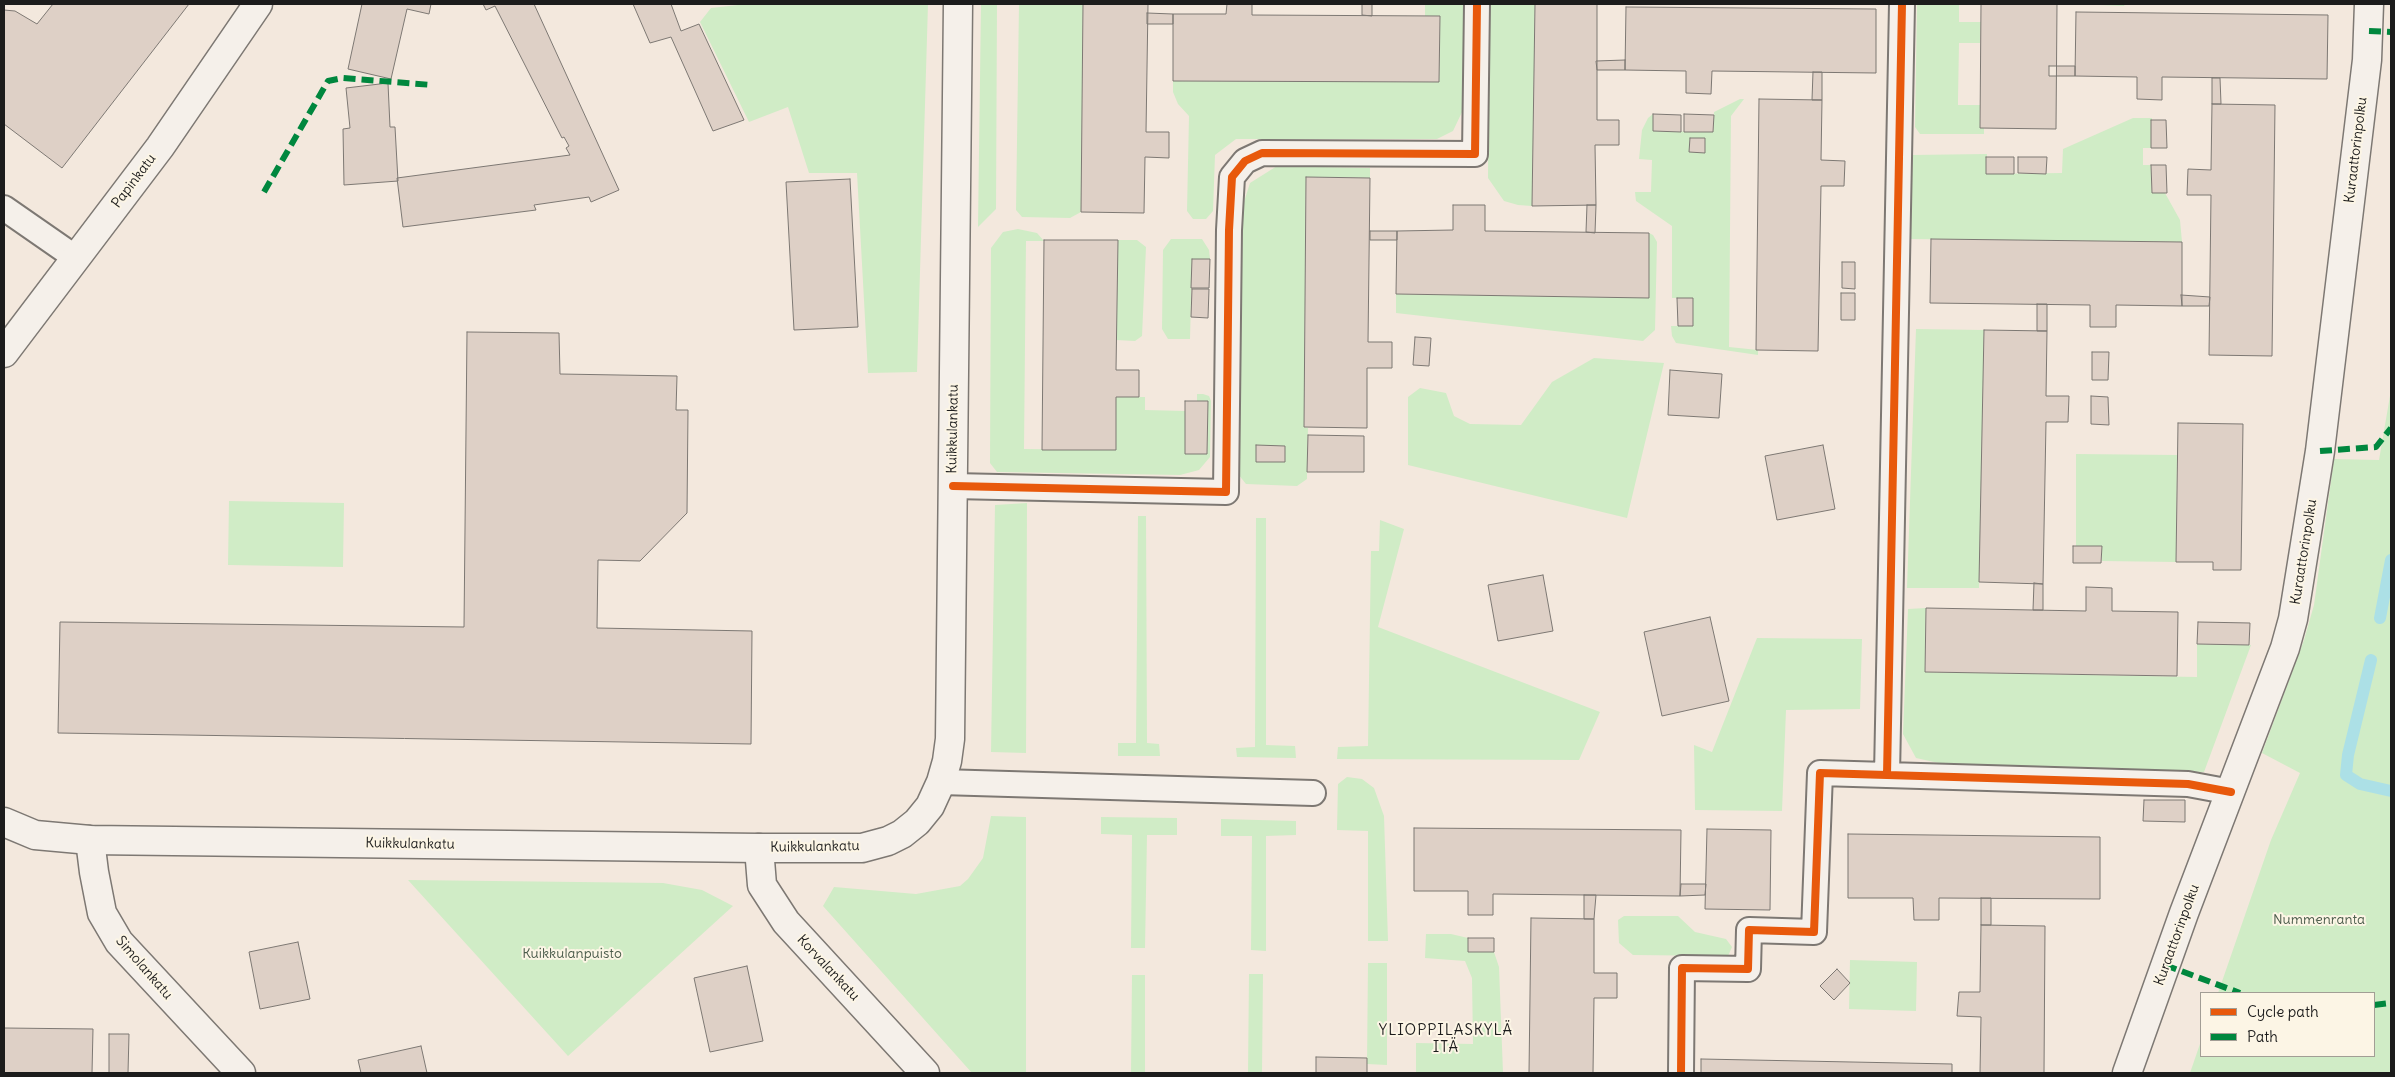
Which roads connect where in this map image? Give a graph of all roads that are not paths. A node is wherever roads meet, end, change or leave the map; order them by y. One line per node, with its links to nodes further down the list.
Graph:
1 (258, 4): 7 (street, Papinkatu)
2 (958, 4): 9 (street, Kuikkulankatu)
3 (1476, 4): 9 (lane)
4 (1902, 4): 10 (lane)
5 (2369, 4): 12 (street, Kuraattorinpolku)
6 (4, 208): 7 (lane)
7 (76, 258): 8 (street, Papinkatu)
8 (4, 353)
9 (953, 486): 11 (street, Kuikkulankatu)
10 (1887, 775): 12 (lane); 19 (lane)
11 (941, 782): 13 (lane); 16 (street, Kuikkulankatu)
12 (2231, 792): 20 (street, Kuraattorinpolku)
13 (1313, 793)
14 (4, 822): 15 (street)
15 (90, 840): 16 (street, Kuikkulankatu); 17 (street, Simolankatu)
16 (758, 848): 18 (street, Korvalankatu)
17 (240, 1073)
18 (925, 1073)
19 (1681, 1073)
20 (2127, 1073)

